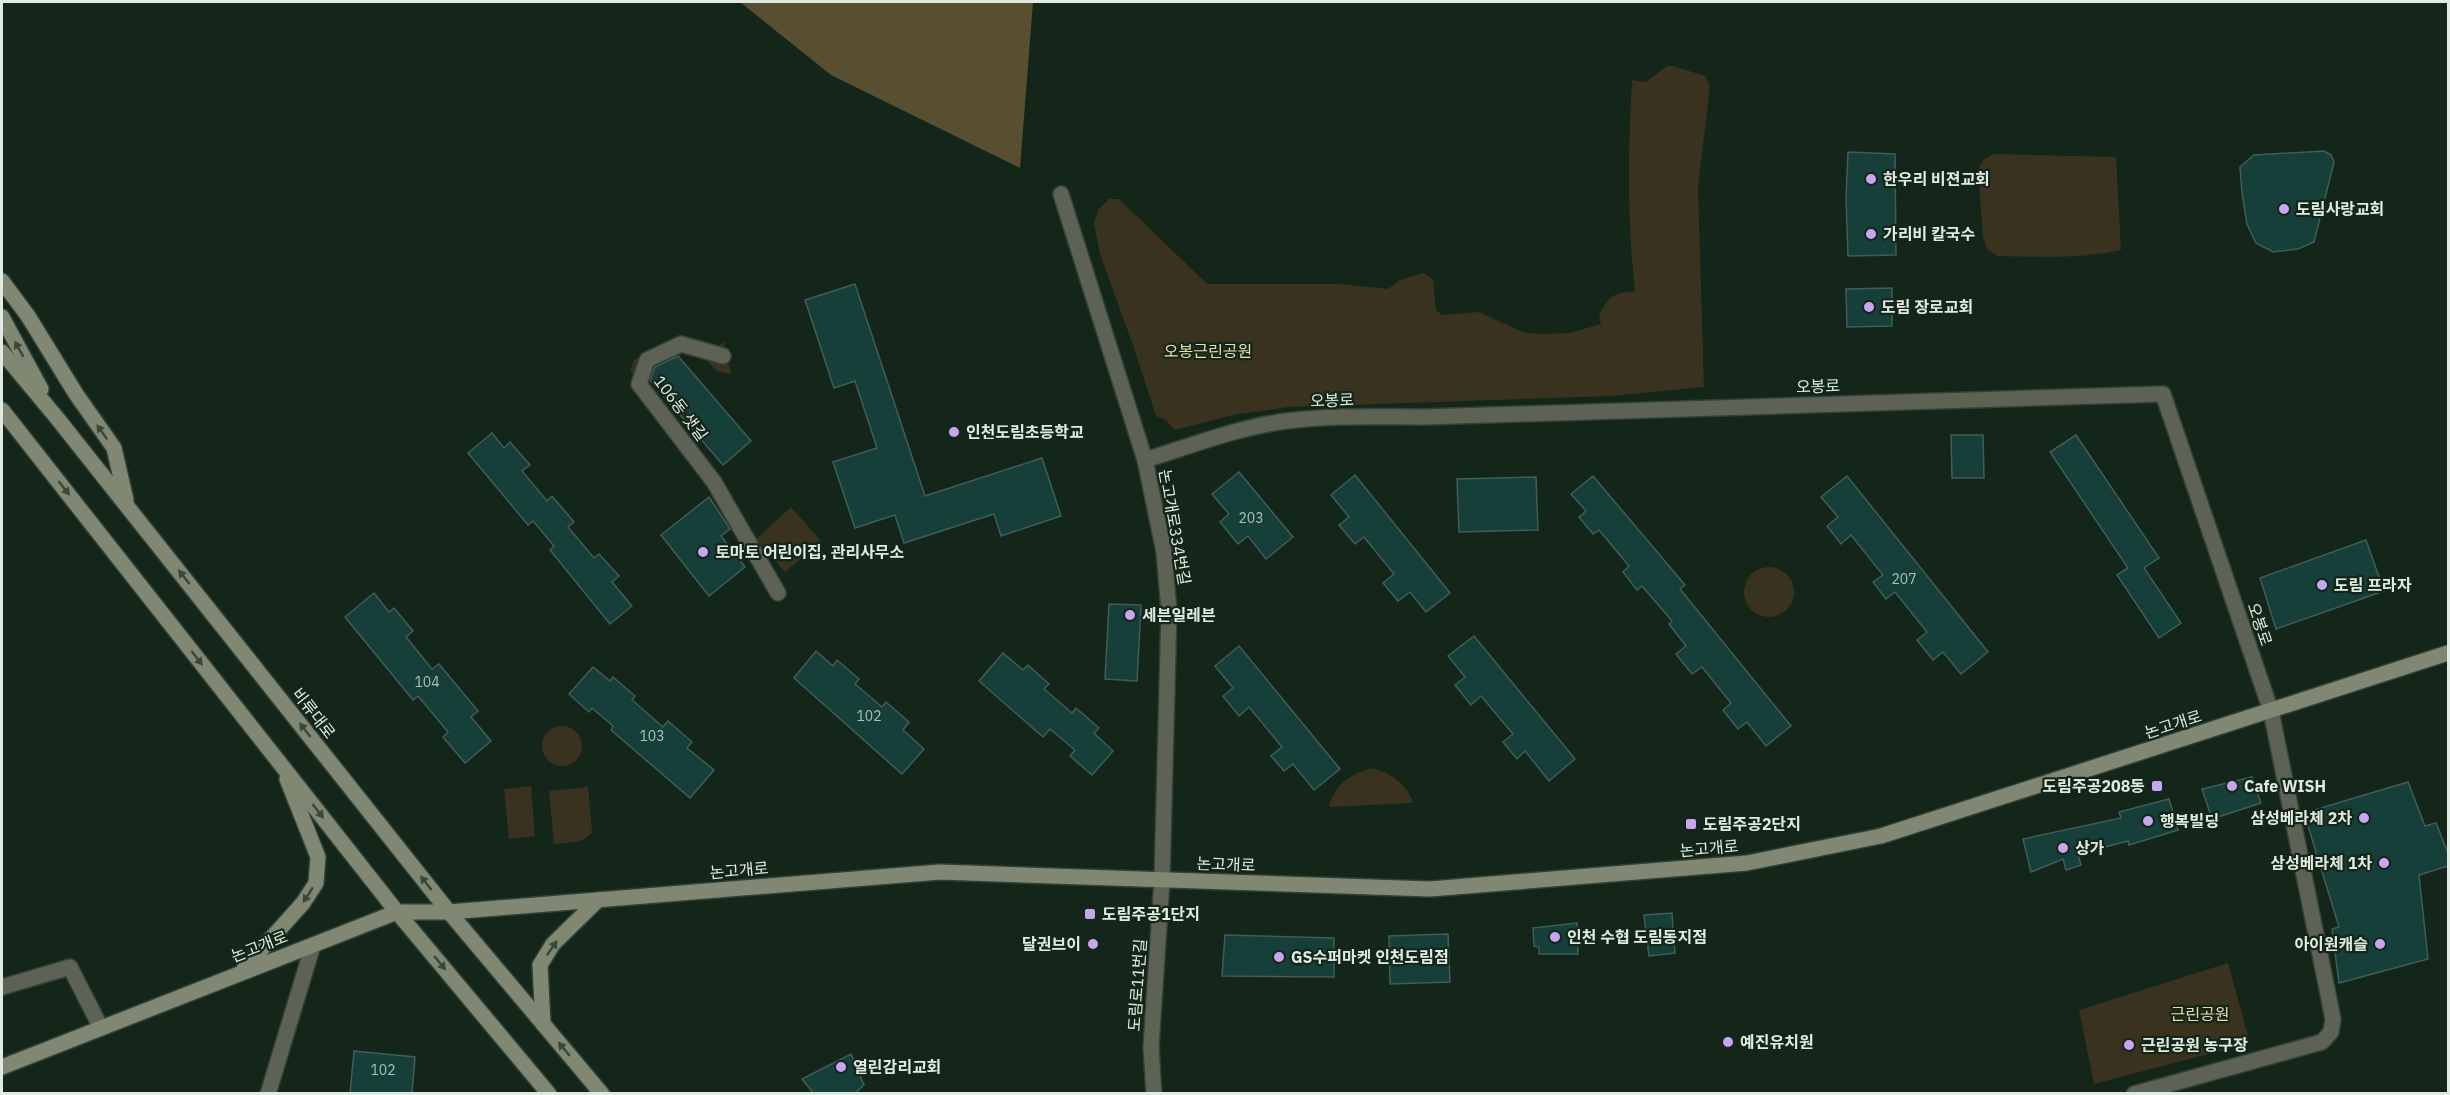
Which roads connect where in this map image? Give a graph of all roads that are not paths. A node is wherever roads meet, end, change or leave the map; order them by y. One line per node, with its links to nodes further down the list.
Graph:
1 (1061, 194): 10 (street, 논고개로334번길)
2 (2, 281): 11 (main road, one-way to 2)
3 (2, 316): 7 (main road, one-way to 3)
4 (2, 352): 7 (main road, 비류대로)
5 (723, 357): 12 (street, 106동 샛길)
6 (2, 410): 9 (main road)
7 (57, 418): 11 (main road, 비류대로)
8 (2, 420): 9 (main road)
9 (28, 442): 15 (main road, one-way to 15)
10 (1145, 460): 14 (street, 오봉로); 16 (street, 논고개로334번길)
11 (127, 506): 19 (main road, 비류대로, one-way to 11)
12 (778, 593)
13 (2448, 653): 14 (main road, 논고개로)
14 (2271, 711): 16 (main road, 논고개로); 30 (street)
15 (280, 763): 18 (main road, one-way to 18); 21 (main road, one-way to 21)
16 (1162, 880): 17 (main road, 논고개로); 29 (street, 도림로11번길)
17 (598, 900): 19 (main road, 논고개로); 23 (main road, one-way to 17)
18 (397, 912): 19 (main road, 논고개로); 20 (main road, 논고개로); 27 (main road, one-way to 27)
19 (449, 912): 23 (main road, 비류대로)
20 (313, 945): 21 (main road, 논고개로); 26 (street)
21 (241, 973): 24 (main road, 논고개로)
22 (2, 987): 24 (street)
23 (543, 1024): 28 (main road, 비류대로, one-way to 23)
24 (101, 1028): 25 (main road, 논고개로)
25 (2, 1067)
26 (268, 1094)
27 (549, 1094)
28 (602, 1094)
29 (1154, 1094)
30 (2134, 1094)

